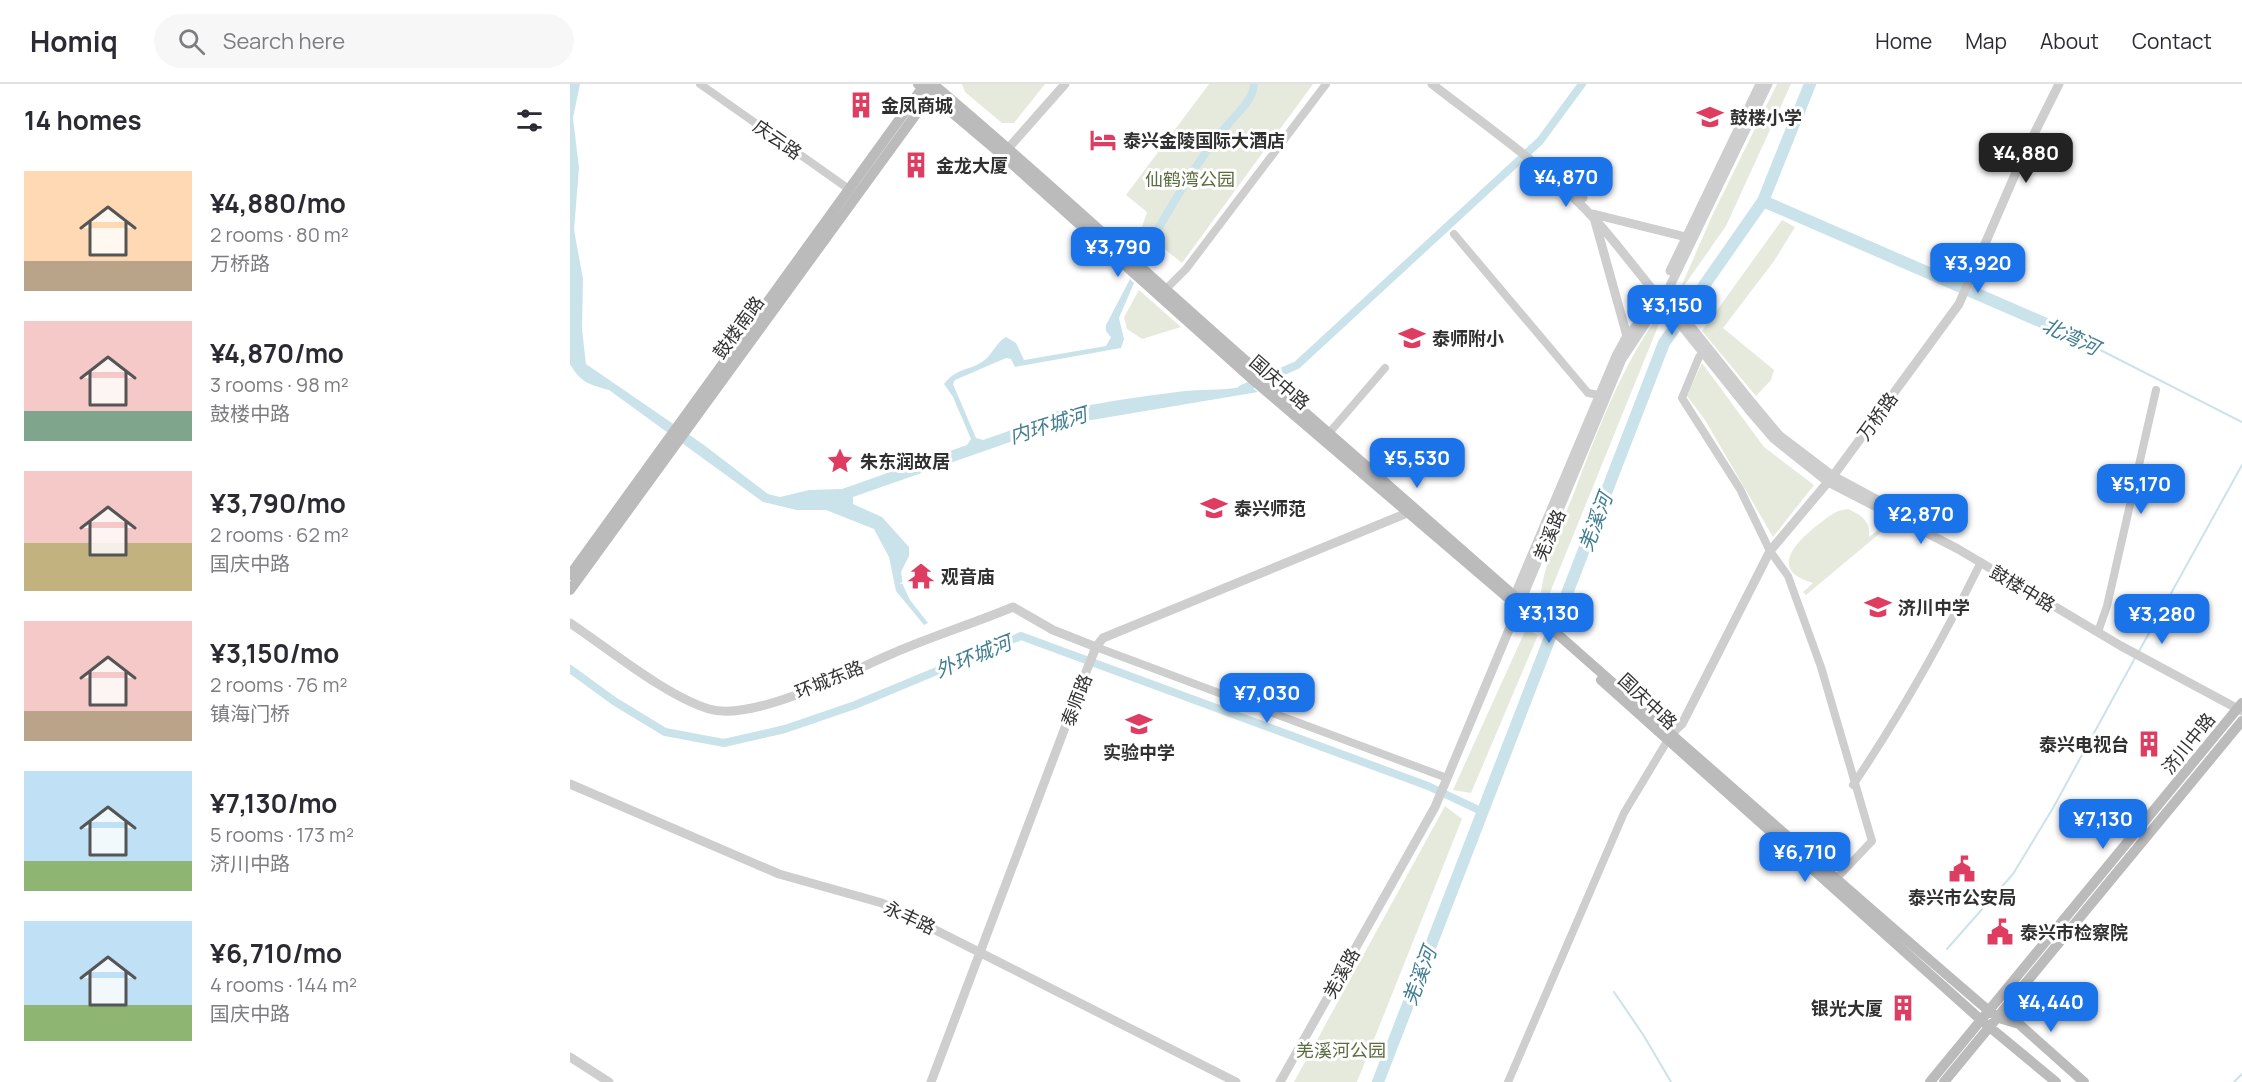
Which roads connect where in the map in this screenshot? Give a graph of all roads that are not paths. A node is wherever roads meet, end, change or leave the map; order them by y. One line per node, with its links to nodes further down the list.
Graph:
1 (700, 84): 12 (street, 庆云路)
2 (1065, 84): 10 (street)
3 (1326, 84): 17 (street)
4 (1432, 84): 11 (street)
5 (1441, 84): 11 (street)
6 (1760, 84): 16 (street, 羌溪路)
7 (1768, 84): 16 (street, 羌溪路)
8 (2059, 84): 28 (street, 万桥路)
9 (926, 86): 10 (main road, 国庆中路); 12 (main road, 鼓楼南路)
10 (1005, 151): 17 (main road, 国庆中路); 22 (main road, 国庆中路)
11 (1527, 154): 13 (street, 鼓楼中路)
12 (852, 191): 27 (main road, 鼓楼南路)
13 (1596, 215): 15 (street, 鼓楼中路); 16 (street); 19 (street)
14 (1454, 234): 25 (street)
15 (1616, 239): 16 (street); 18 (street); 28 (street, 鼓楼中路, bridge)
16 (1688, 241): 18 (street, 羌溪路); 19 (street, 羌溪路)
17 (1166, 290): 22 (main road, 国庆中路)
18 (1640, 321): 19 (street, 羌溪路)
19 (1630, 338): 25 (street, 羌溪路)
20 (1699, 357): 31 (street)
21 (1385, 368): 26 (street)
22 (1257, 377): 23 (main road, 国庆中路)
23 (1272, 390): 26 (main road, 国庆中路); 30 (main road, 国庆中路)
24 (2156, 390): 37 (street)
25 (1603, 395): 35 (street, 羌溪路)
26 (1329, 433): 29 (main road, 国庆中路)
27 (670, 442): 33 (main road, 鼓楼南路); 34 (main road, 鼓楼南路)
28 (1830, 479): 31 (street, 万桥路); 32 (street, 鼓楼中路); 37 (street)
29 (1417, 509): 30 (street); 35 (main road, 国庆中路)
30 (1406, 513): 35 (main road, 国庆中路); 38 (street)
31 (1770, 551): 41 (street, 万桥路); 44 (street)
32 (1981, 562): 37 (street, 鼓楼中路); 44 (street)
33 (570, 575)
34 (570, 590)
35 (1517, 601): 41 (main road, 国庆中路); 42 (street, 羌溪路)
36 (570, 623): 38 (street, 环城东路)
37 (2099, 629): 39 (street, 鼓楼中路)
38 (1095, 650): 42 (street); 46 (street, 泰师路)
39 (2241, 706): 47 (main road, 济川中路)
40 (2242, 721): 48 (main road, 济川中路)
41 (1669, 738): 45 (main road, 国庆中路); 49 (main road, 国庆中路); 56 (street)
42 (1447, 778): 55 (street, 羌溪路)
43 (570, 784): 46 (street, 永丰路)
44 (1853, 785): 45 (street)
45 (1835, 880): 47 (main road, 国庆中路)
46 (982, 952): 53 (street, 泰师路); 54 (street, 永丰路)
47 (1989, 1011): 48 (main road, 国庆中路); 49 (main road, 济川中路)
48 (1998, 1018): 50 (main road, 济川中路); 60 (main road, 国庆中路)
49 (1981, 1020): 50 (main road, 国庆中路); 57 (main road, 济川中路)
50 (1990, 1028): 58 (main road, 济川中路); 59 (main road, 国庆中路)
51 (570, 1057): 52 (street)
52 (609, 1082)
53 (932, 1082)
54 (1236, 1082)
55 (1281, 1082)
56 (1508, 1082)
57 (1930, 1082)
58 (1944, 1082)
59 (2056, 1082)
60 (2084, 1082)

